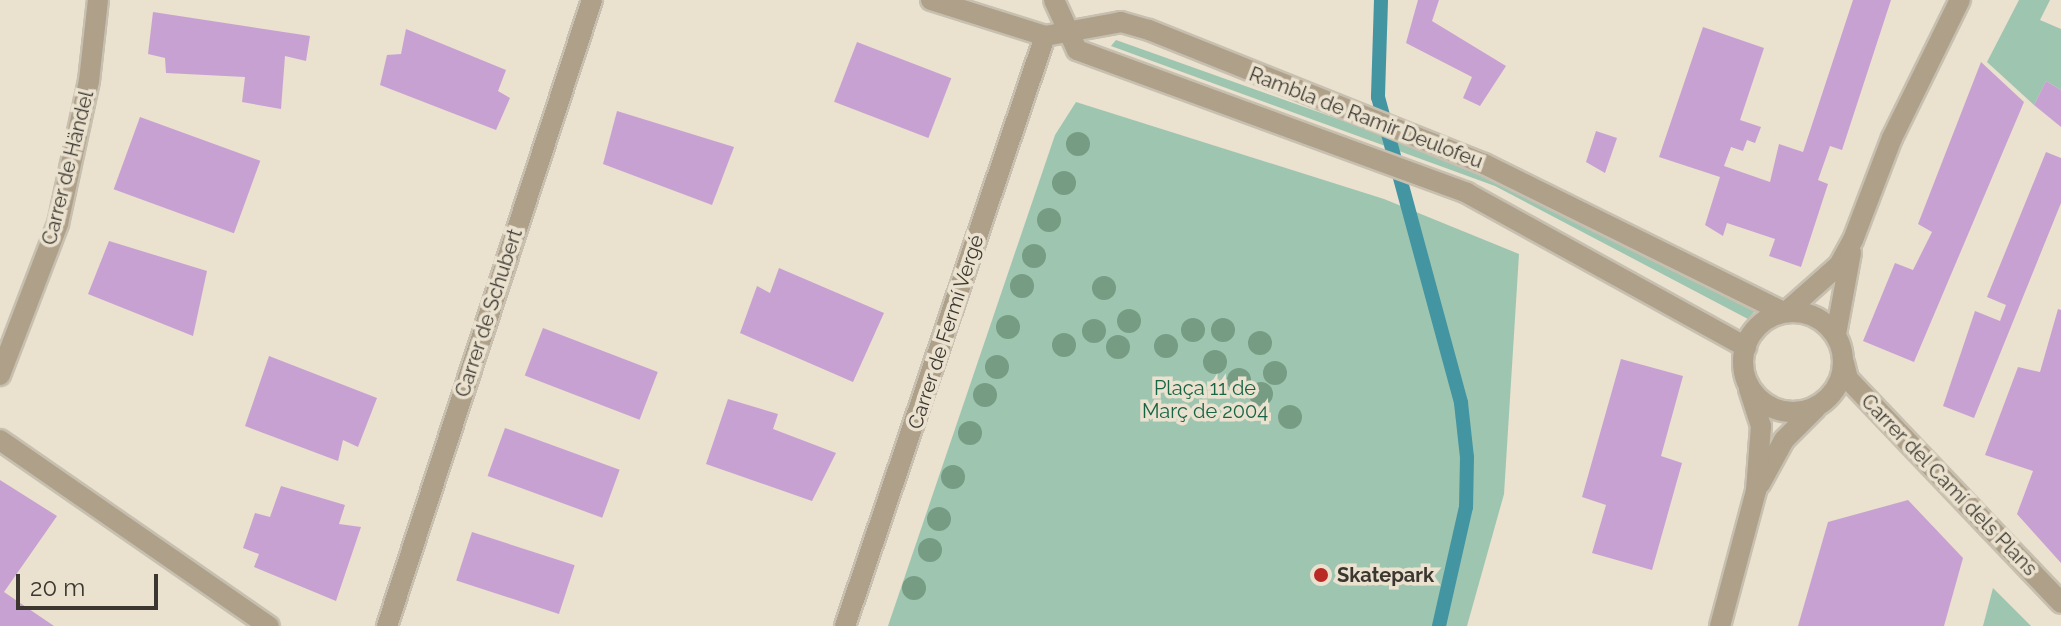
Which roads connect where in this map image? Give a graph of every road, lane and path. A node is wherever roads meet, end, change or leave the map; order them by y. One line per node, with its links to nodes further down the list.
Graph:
1 (98, 0): 12 (street, Carrer de Händel)
2 (592, 0): 19 (street, Carrer de Schubert)
3 (931, 0): 6 (street, Rambla de Ramir Deulofeu)
4 (1054, 0): 6 (street)
5 (1960, 0): 7 (street)
6 (1054, 34): 8 (street, Rambla de Ramir Deulofeu); 10 (street, Rambla de Ramir Deulofeu); 20 (street, Carrer de Fermí Vergé)
7 (1853, 240): 8 (street); 9 (street)
8 (1785, 312): 9 (street); 10 (street)
9 (1836, 334): 11 (street)
10 (1746, 347): 13 (street)
11 (1844, 363): 14 (street); 17 (street, Carrer del Camí dels Plans)
12 (0, 375)
13 (1746, 380): 14 (street); 16 (street)
14 (1818, 406): 16 (street)
15 (0, 440): 18 (street)
16 (1756, 491): 21 (street)
17 (2061, 603)
18 (269, 626)
19 (387, 626)
20 (845, 626)
21 (1720, 626)

